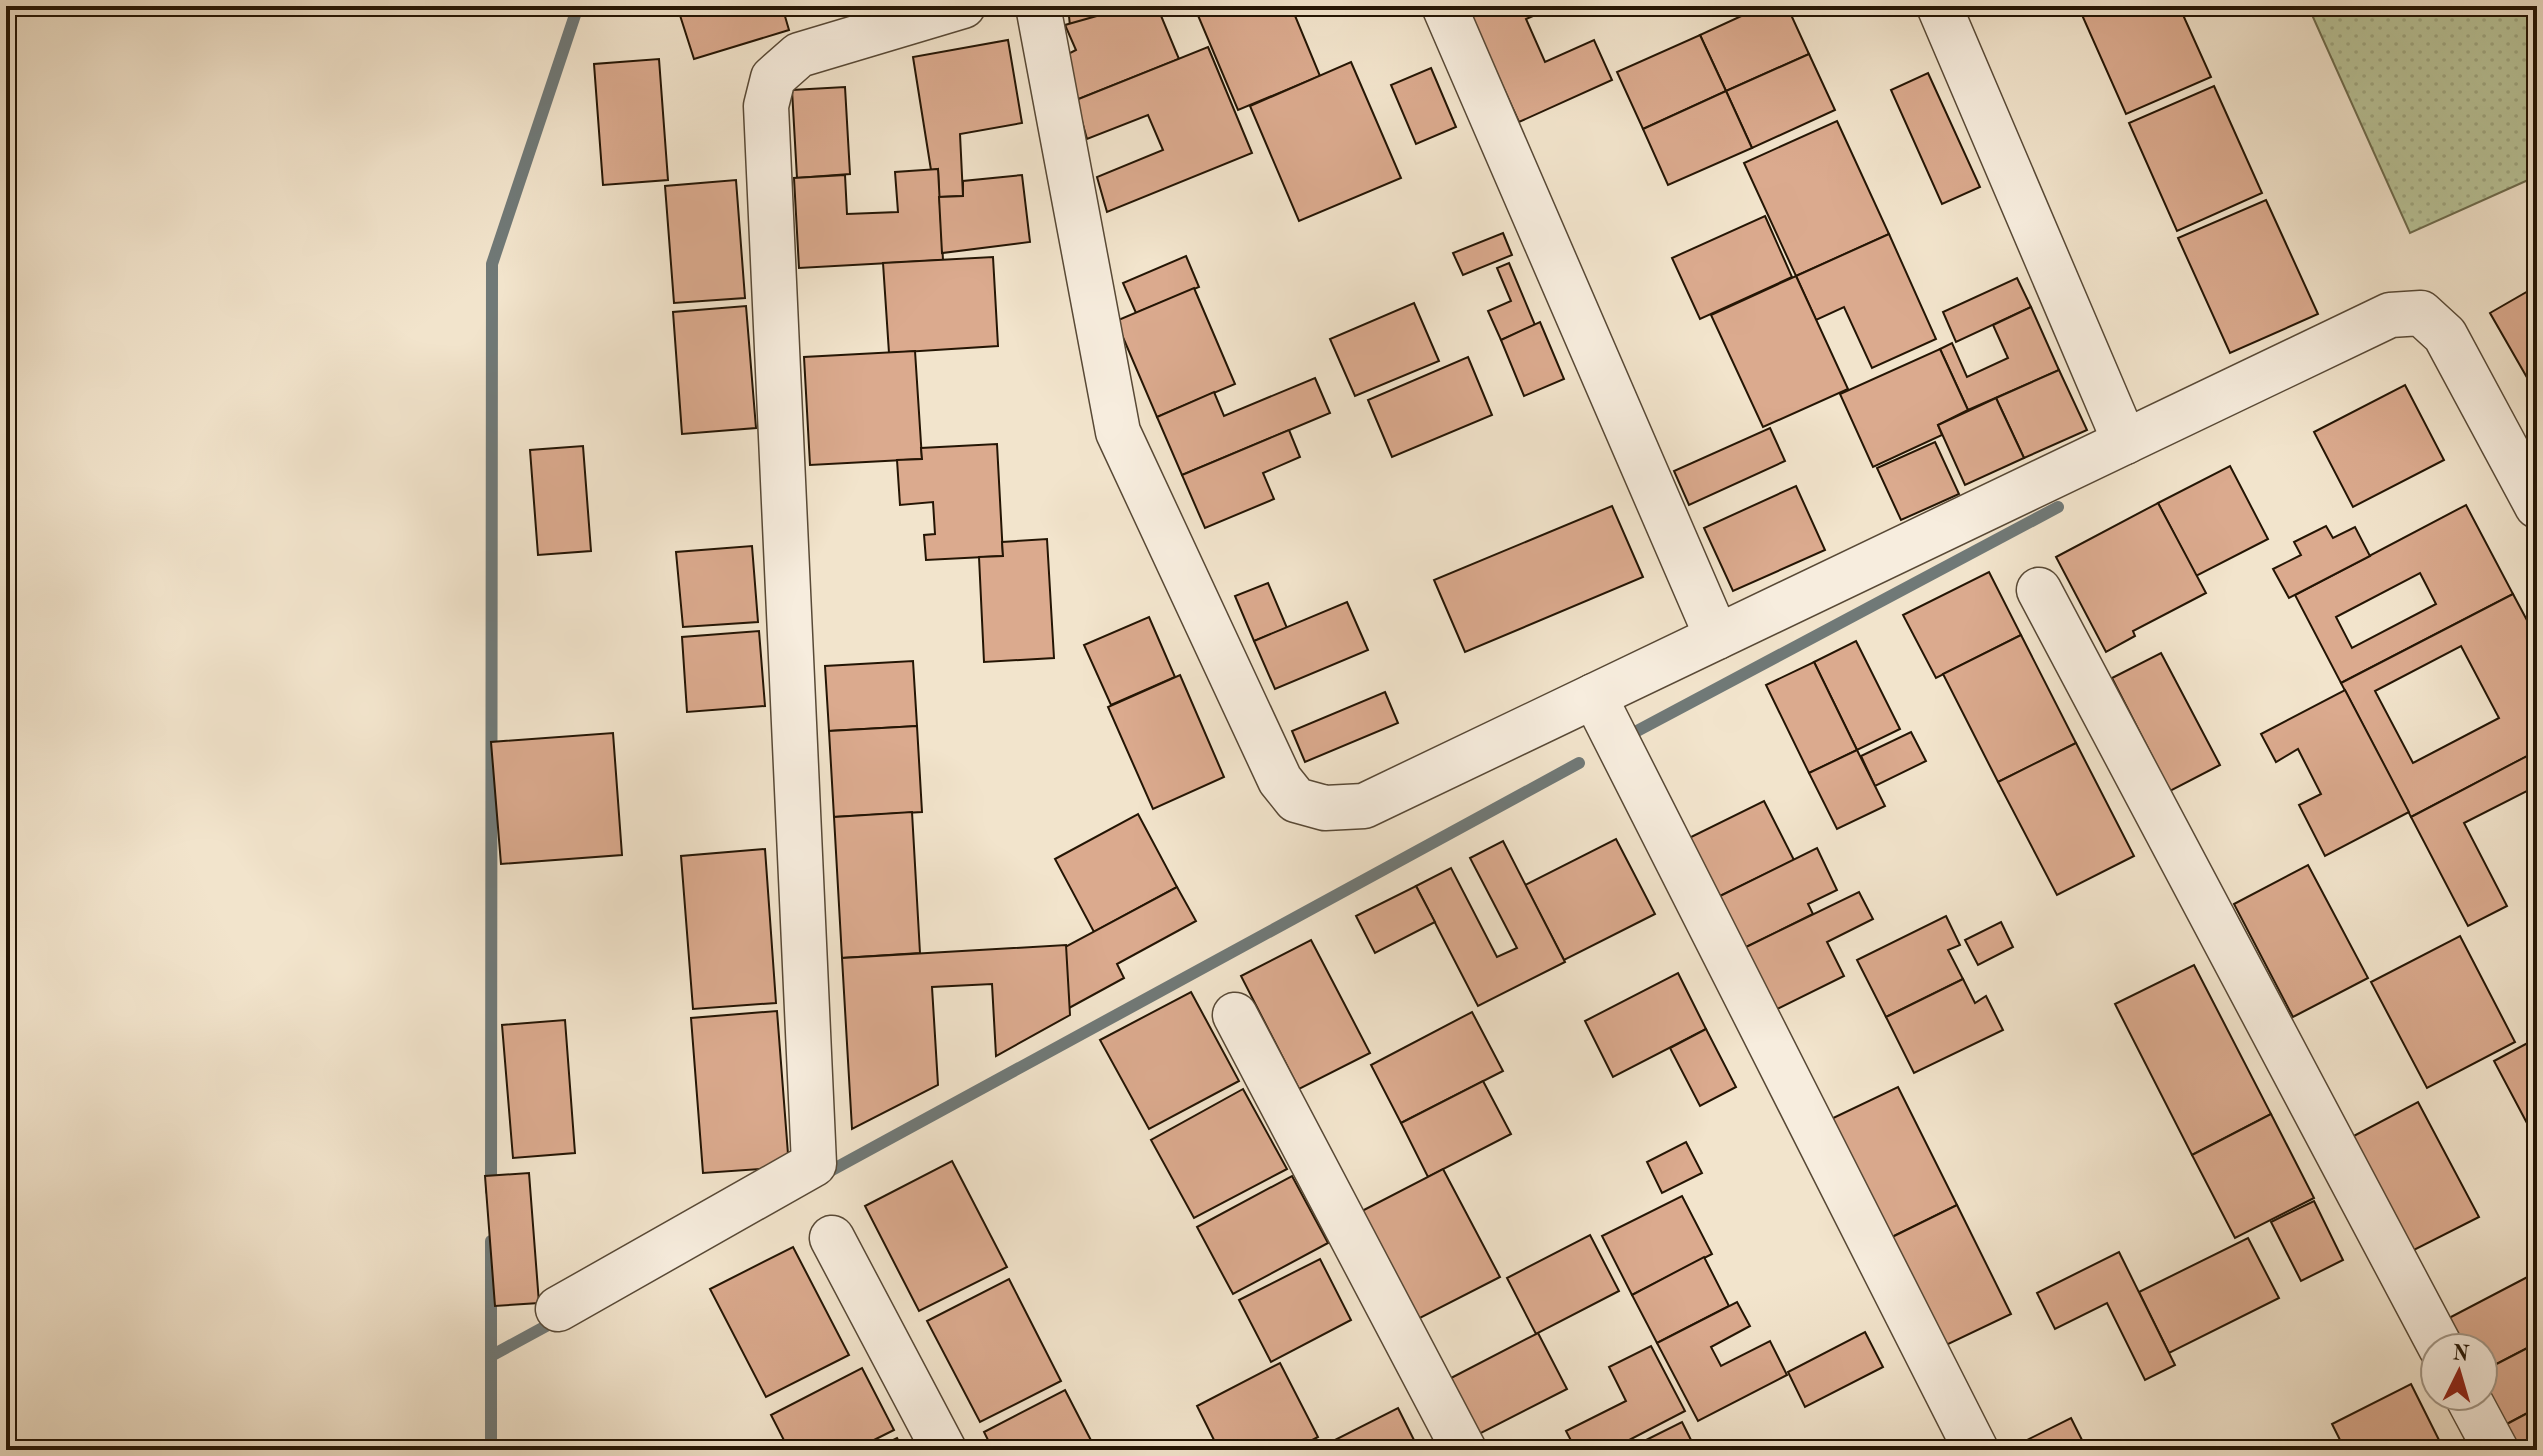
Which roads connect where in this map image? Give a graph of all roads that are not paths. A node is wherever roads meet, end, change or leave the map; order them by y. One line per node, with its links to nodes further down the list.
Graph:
1 (963, 6): 12 (street)
2 (1038, 6): 9 (street)
3 (1444, 6): 8 (street)
4 (1939, 6): 5 (street)
5 (2125, 442): 6 (street); 8 (street)
6 (2537, 506)
7 (2039, 590): 13 (street)
8 (1717, 637): 9 (street)
9 (1594, 696): 17 (street)
10 (1235, 1015): 16 (street)
11 (832, 1238): 15 (street)
12 (558, 1309)
13 (2433, 1332)
14 (2476, 1412): 18 (street)
15 (944, 1450)
16 (1464, 1450)
17 (1976, 1450)
18 (2496, 1450)

